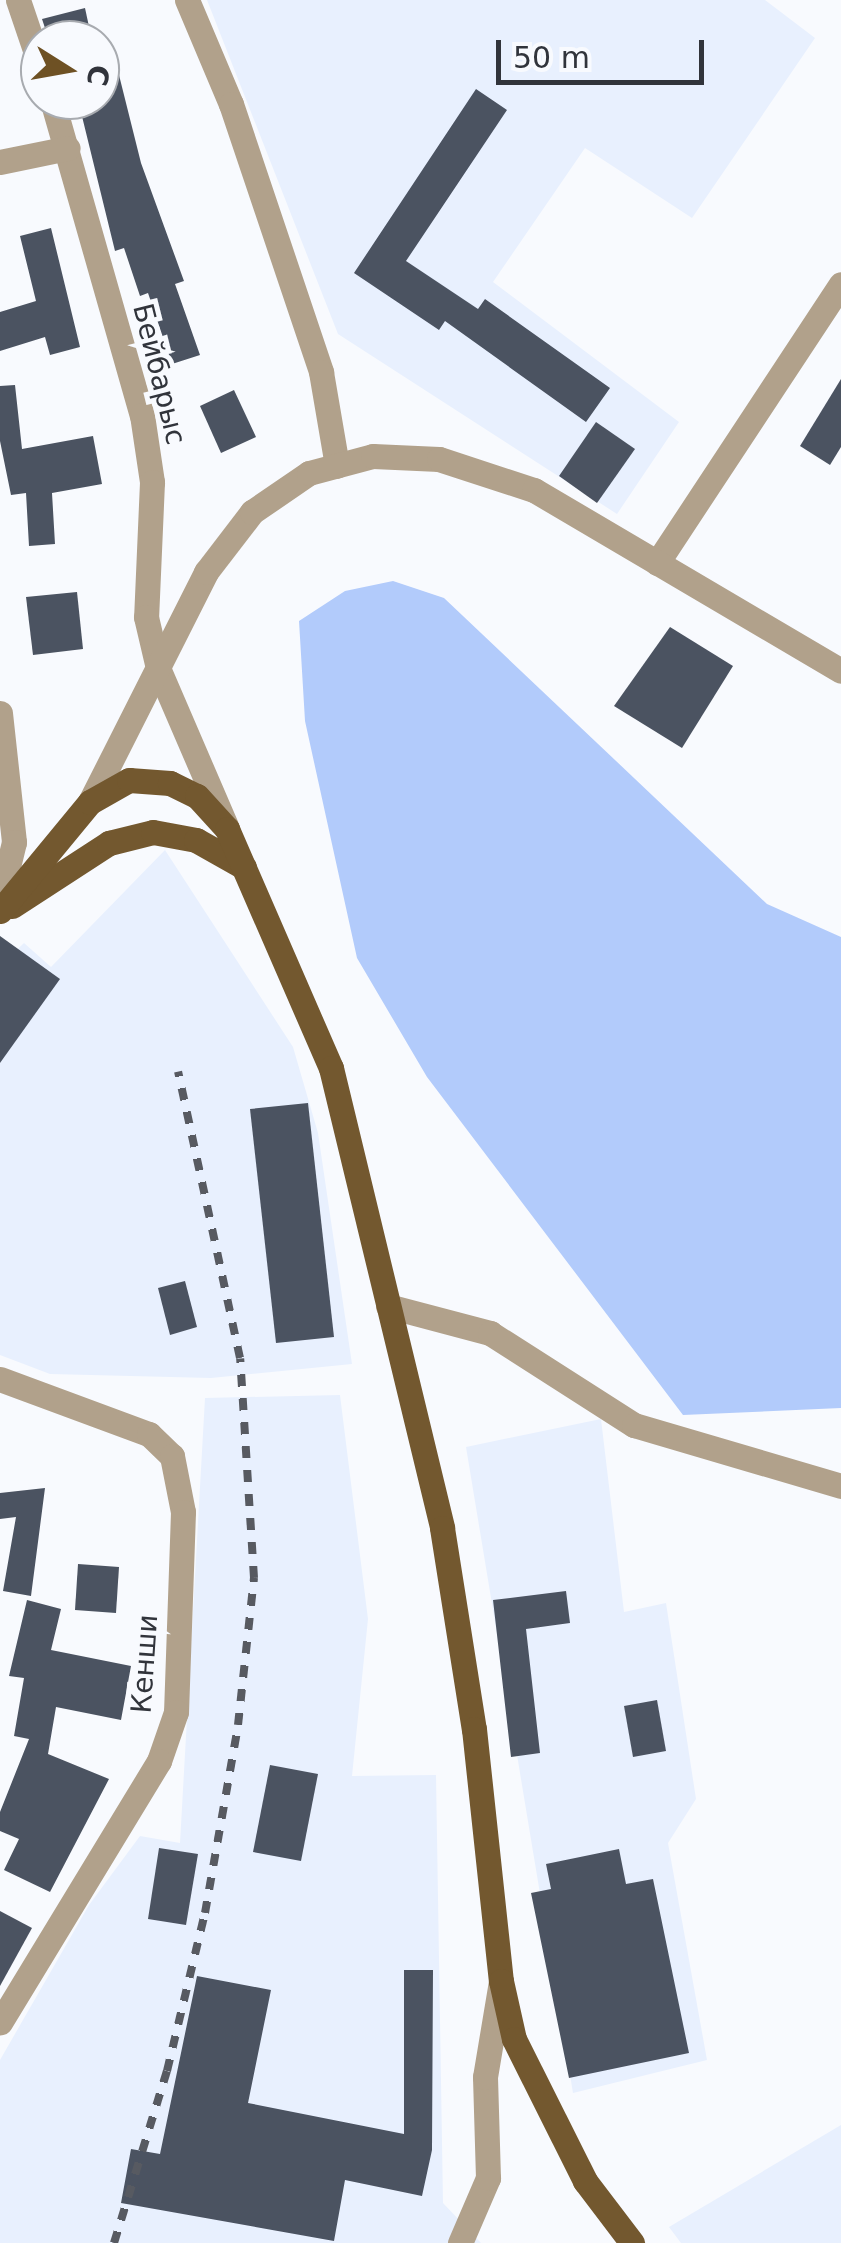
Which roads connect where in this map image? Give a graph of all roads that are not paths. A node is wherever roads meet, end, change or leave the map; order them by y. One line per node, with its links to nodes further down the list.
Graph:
1 (186, 0): 6 (street)
2 (59, 120): 3 (street, Бейбарыс)
3 (68, 148): 4 (street); 8 (street, Бейбарыс)
4 (0, 162)
5 (841, 284): 7 (street)
6 (337, 466): 7 (street); 8 (street)
7 (657, 563): 9 (street)
8 (158, 668): 11 (street); 12 (street, Бейбарыс)
9 (841, 671)
10 (0, 713): 14 (street)
11 (90, 802): 12 (main road); 15 (main road)
12 (227, 829): 13 (main road)
13 (244, 867): 15 (main road); 16 (main road)
14 (0, 900)
15 (0, 912)
16 (388, 1306): 18 (street); 19 (main road)
17 (0, 1378): 20 (street, Кенши)
18 (841, 1486)
19 (501, 1981): 21 (street); 22 (main road)
20 (0, 2022)
21 (460, 2243)
22 (632, 2243)

